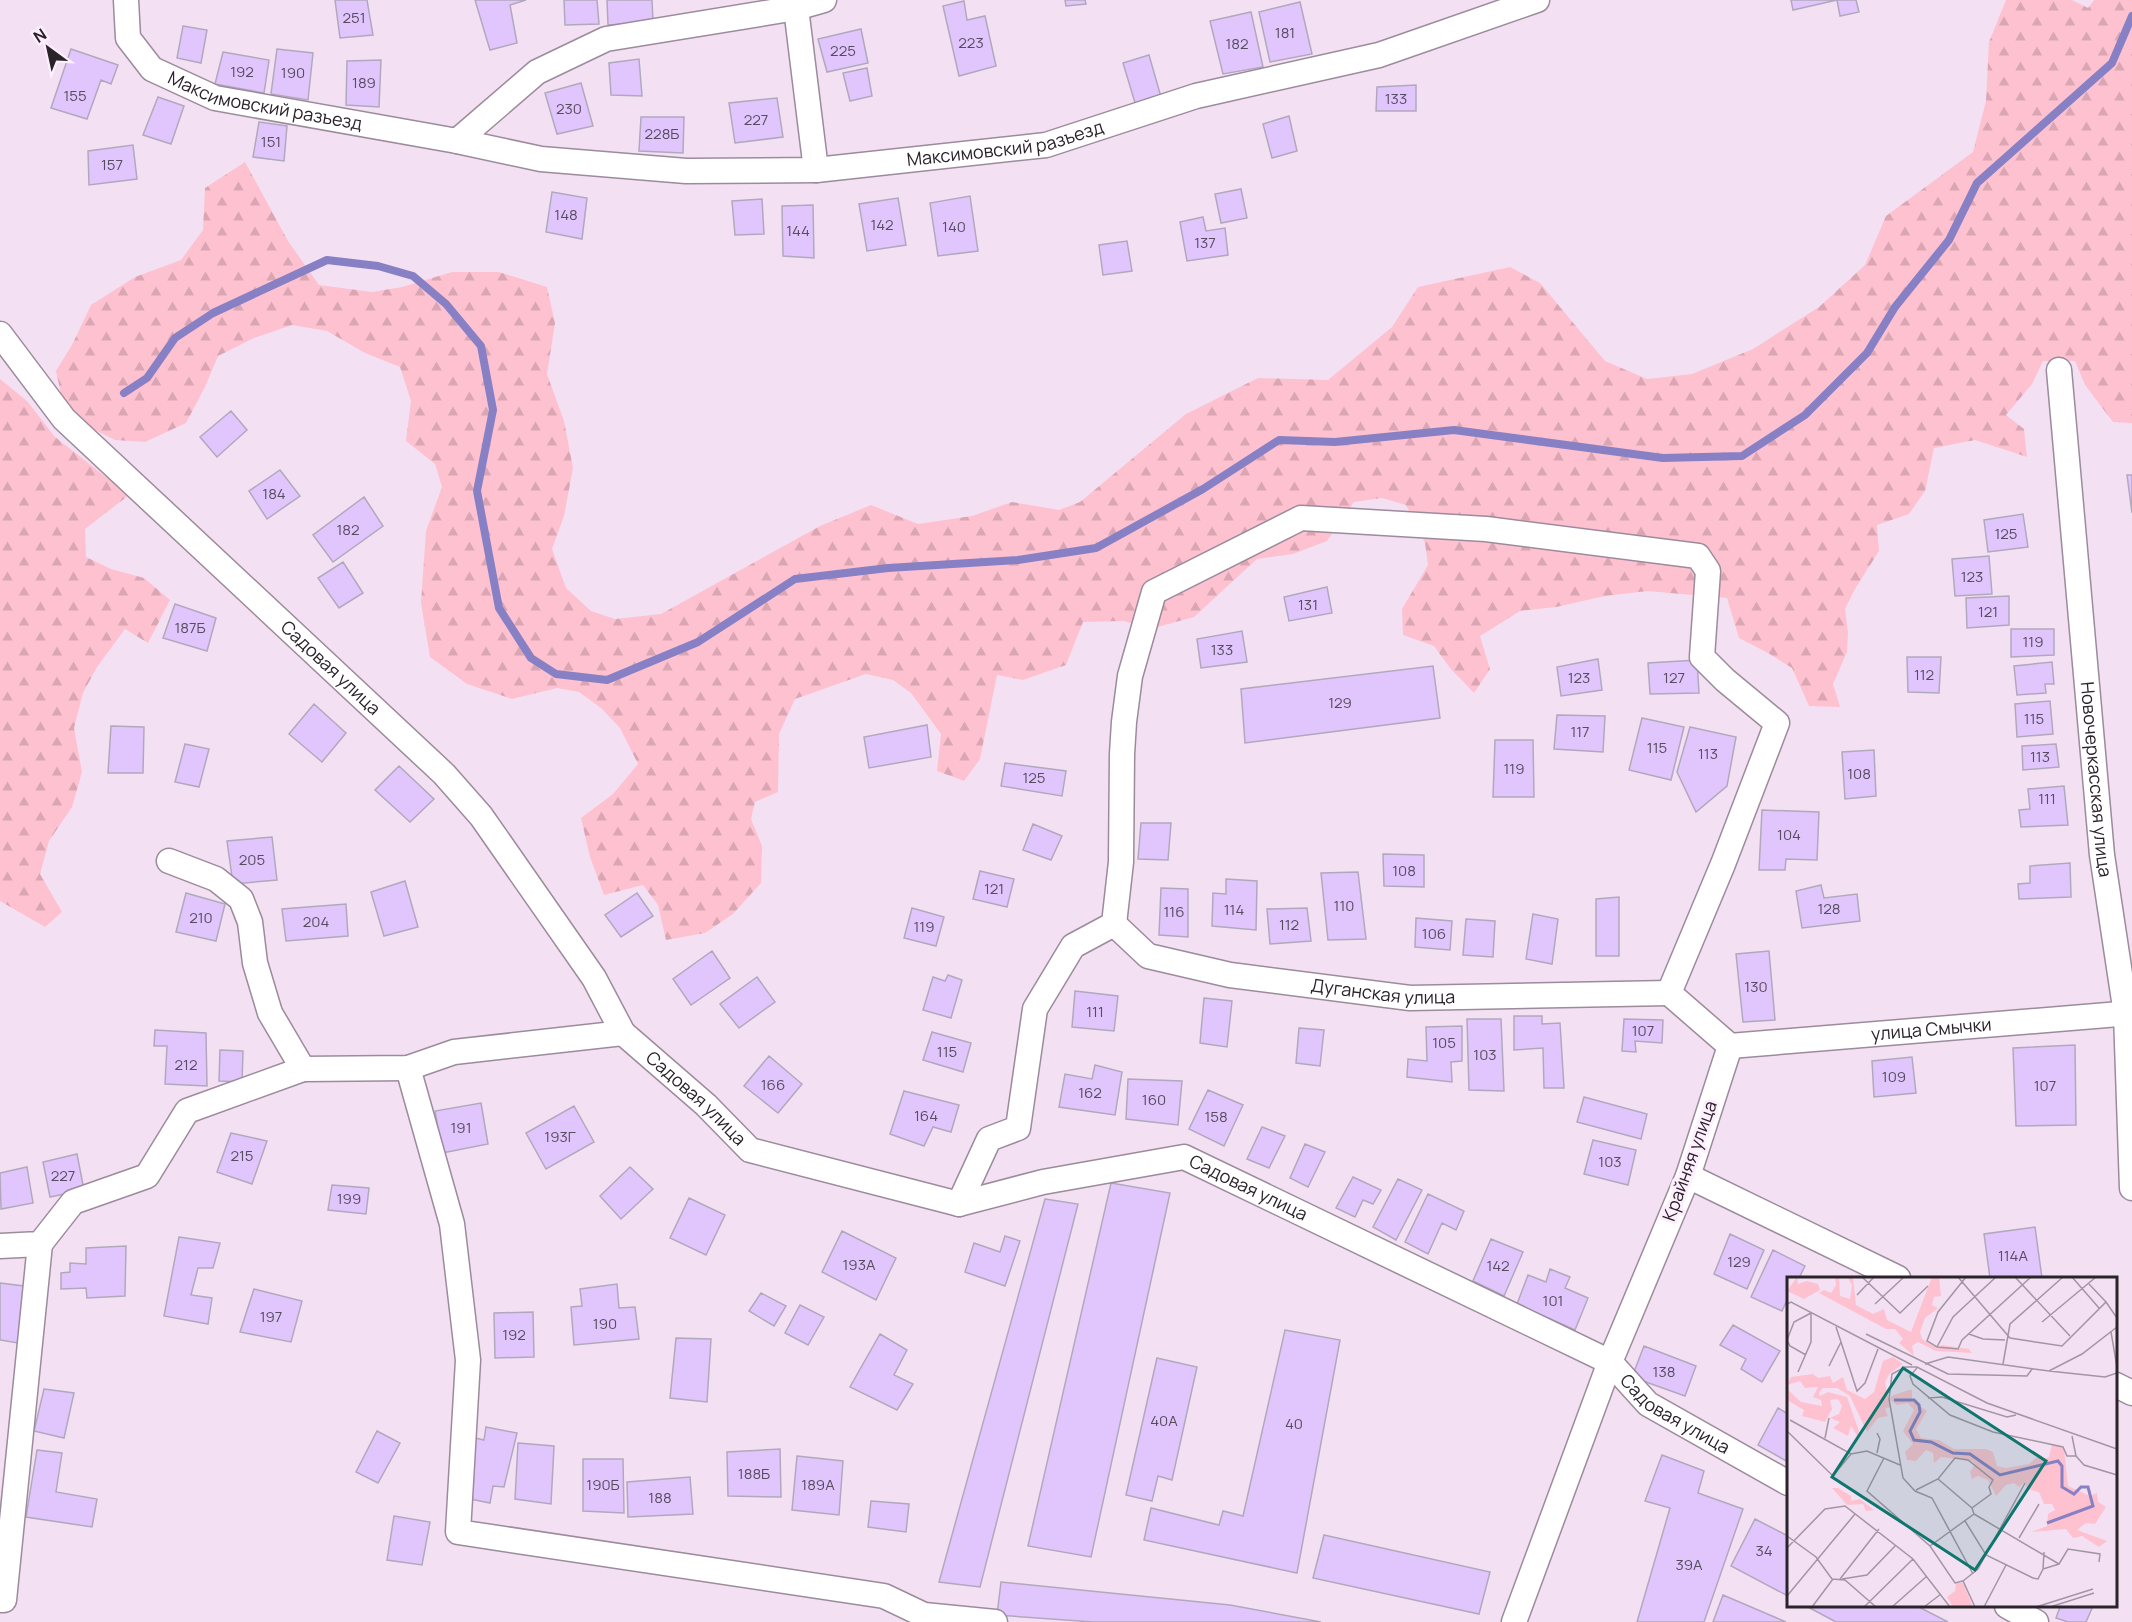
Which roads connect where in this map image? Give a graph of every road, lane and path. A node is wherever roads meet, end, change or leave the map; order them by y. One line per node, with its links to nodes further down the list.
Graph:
1 (126, 0): 6 (street, Максимовский разъезд)
2 (824, 0): 4 (street)
3 (1537, 0): 7 (street, Максимовский разъезд)
4 (796, 8): 5 (street); 7 (street)
5 (709, 10): 6 (street)
6 (458, 141): 7 (street, Максимовский разъезд)
7 (816, 170)
8 (0, 334): 14 (street, Садовая улица)
9 (2059, 370): 13 (street, Новочеркасская улица)
10 (169, 861): 17 (street)
11 (1114, 924): 12 (street, Дуганская улица); 12 (street); 20 (street)
12 (1669, 993): 15 (street)
13 (2129, 1014): 15 (street, улица Смычки); 19 (street, Новочеркасская улица)
14 (623, 1033): 16 (street); 20 (street, Садовая улица)
15 (1731, 1046): 18 (street, Крайняя улица)
16 (408, 1068): 17 (street); 30 (street)
17 (303, 1069): 21 (street)
18 (1688, 1176): 23 (street); 24 (street, Крайняя улица)
19 (2132, 1188)
20 (959, 1204): 24 (street, Садовая улица)
21 (40, 1244): 22 (street); 28 (street)
22 (0, 1246)
23 (1896, 1277)
24 (1610, 1362): 27 (street, Садовая улица); 31 (street, Крайняя улица)
25 (2117, 1386): 26 (street)
26 (2132, 1393)
27 (1787, 1482)
28 (0, 1600)
29 (2010, 1607): 32 (street)
30 (995, 1622)
31 (1514, 1622)
32 (2036, 1622)

